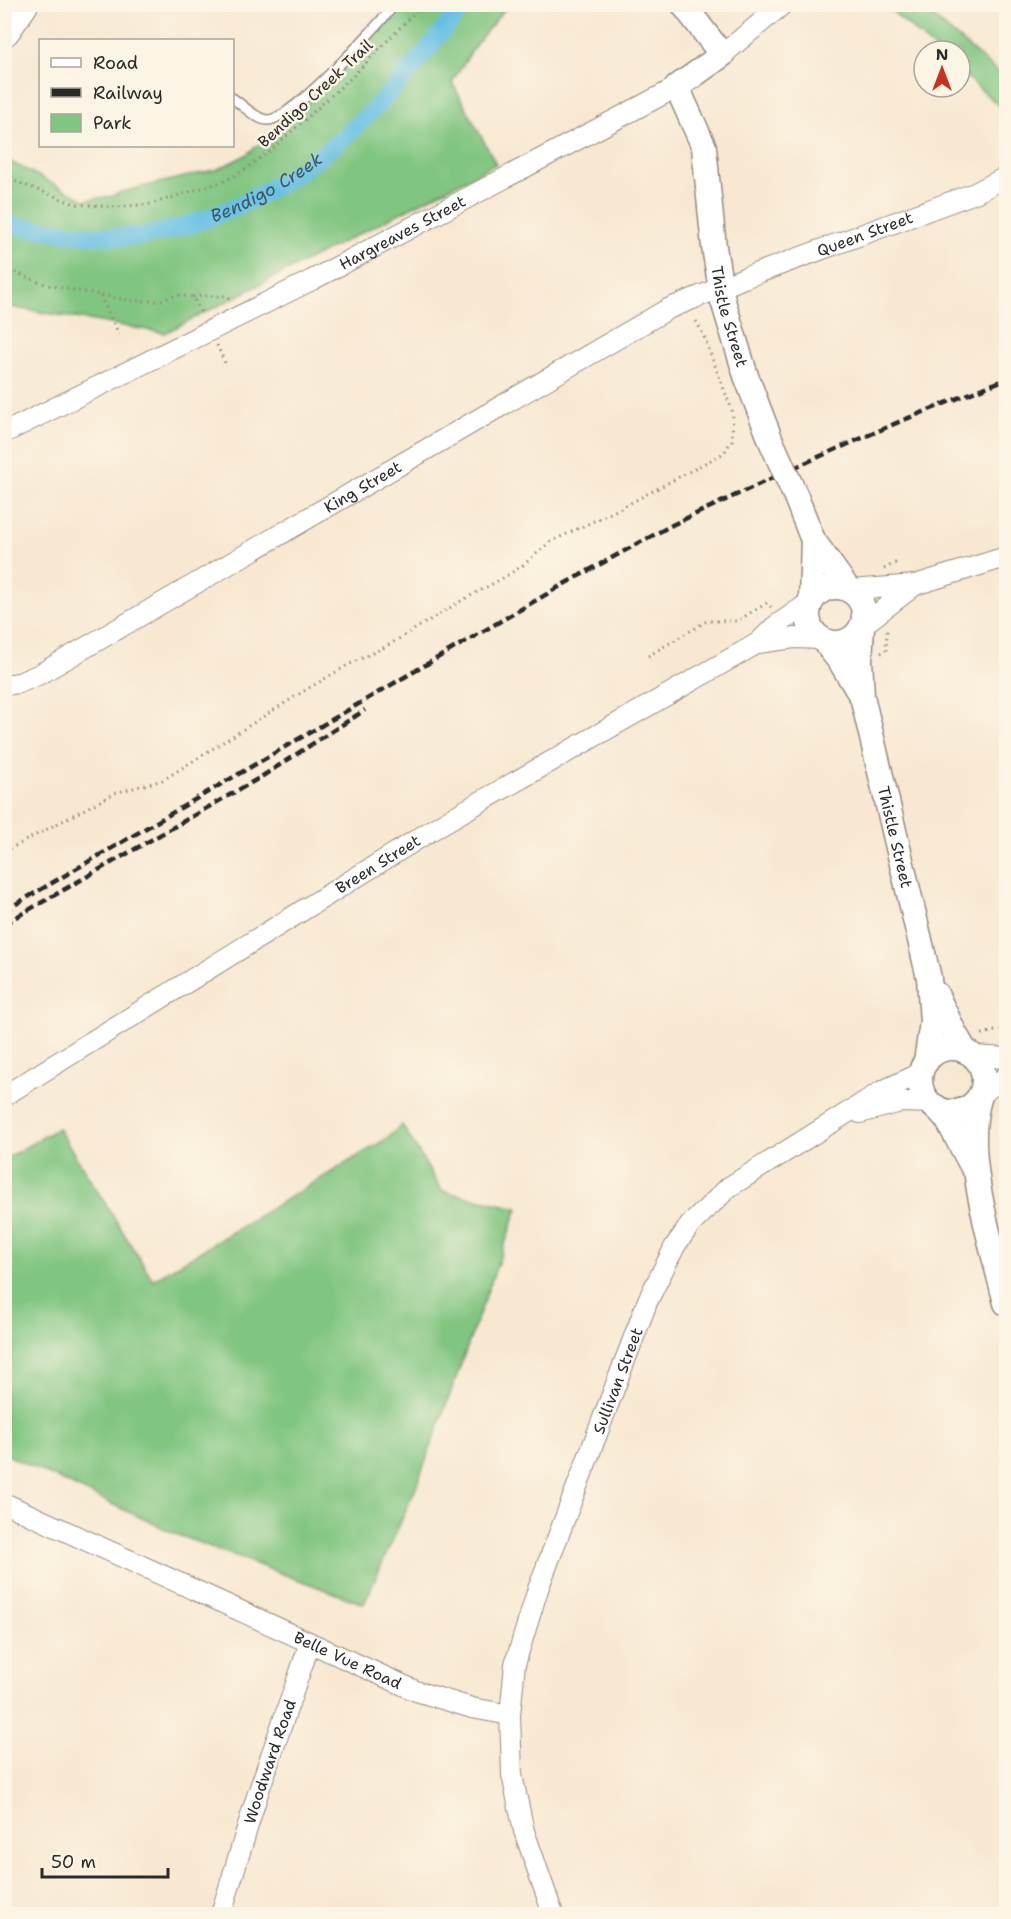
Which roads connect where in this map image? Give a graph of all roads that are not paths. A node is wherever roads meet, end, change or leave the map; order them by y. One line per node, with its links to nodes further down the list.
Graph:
1 (22, 4): 5 (highway)
2 (395, 4): 8 (lane)
3 (683, 4): 6 (street)
4 (783, 4): 6 (street, Hargreaves Street)
5 (4, 30)
6 (722, 55): 7 (street, Hargreaves Street)
7 (677, 87): 10 (street, Thistle Street); 11 (street, Hargreaves Street)
8 (234, 99)
9 (1006, 177): 10 (street, Queen Street)
10 (720, 287): 12 (street, Thistle Street, bridge); 20 (street, King Street)
11 (4, 433)
12 (813, 540): 15 (street, Thistle Street); 16 (street, Thistle Street)
13 (1006, 557): 14 (street)
14 (915, 585): 15 (street); 17 (street)
15 (849, 590): 16 (street); 17 (street)
16 (811, 601): 18 (street); 19 (street, Breen Street)
17 (863, 626): 18 (street); 21 (street, Thistle Street)
18 (823, 640): 19 (street, Breen Street); 21 (street, Thistle Street)
19 (758, 643): 27 (street, Breen Street)
20 (4, 685)
21 (862, 696): 22 (street, Thistle Street)
22 (929, 978): 23 (street, Thistle Street); 25 (street, Thistle Street)
23 (974, 1047): 24 (street); 25 (street); 28 (street)
24 (1006, 1058)
25 (924, 1067): 29 (street); 30 (street, Sullivan Street)
26 (1006, 1077): 28 (street)
27 (4, 1096)
28 (980, 1096): 29 (street); 31 (street)
29 (933, 1105): 30 (street, Sullivan Street); 31 (street)
30 (838, 1121): 35 (street, Sullivan Street)
31 (976, 1173): 32 (street)
32 (1006, 1302)
33 (4, 1503): 34 (street, Belle Vue Road)
34 (310, 1643): 35 (street, Belle Vue Road); 36 (street, Woodward Road)
35 (510, 1715): 37 (street)
36 (221, 1914)
37 (553, 1914)

